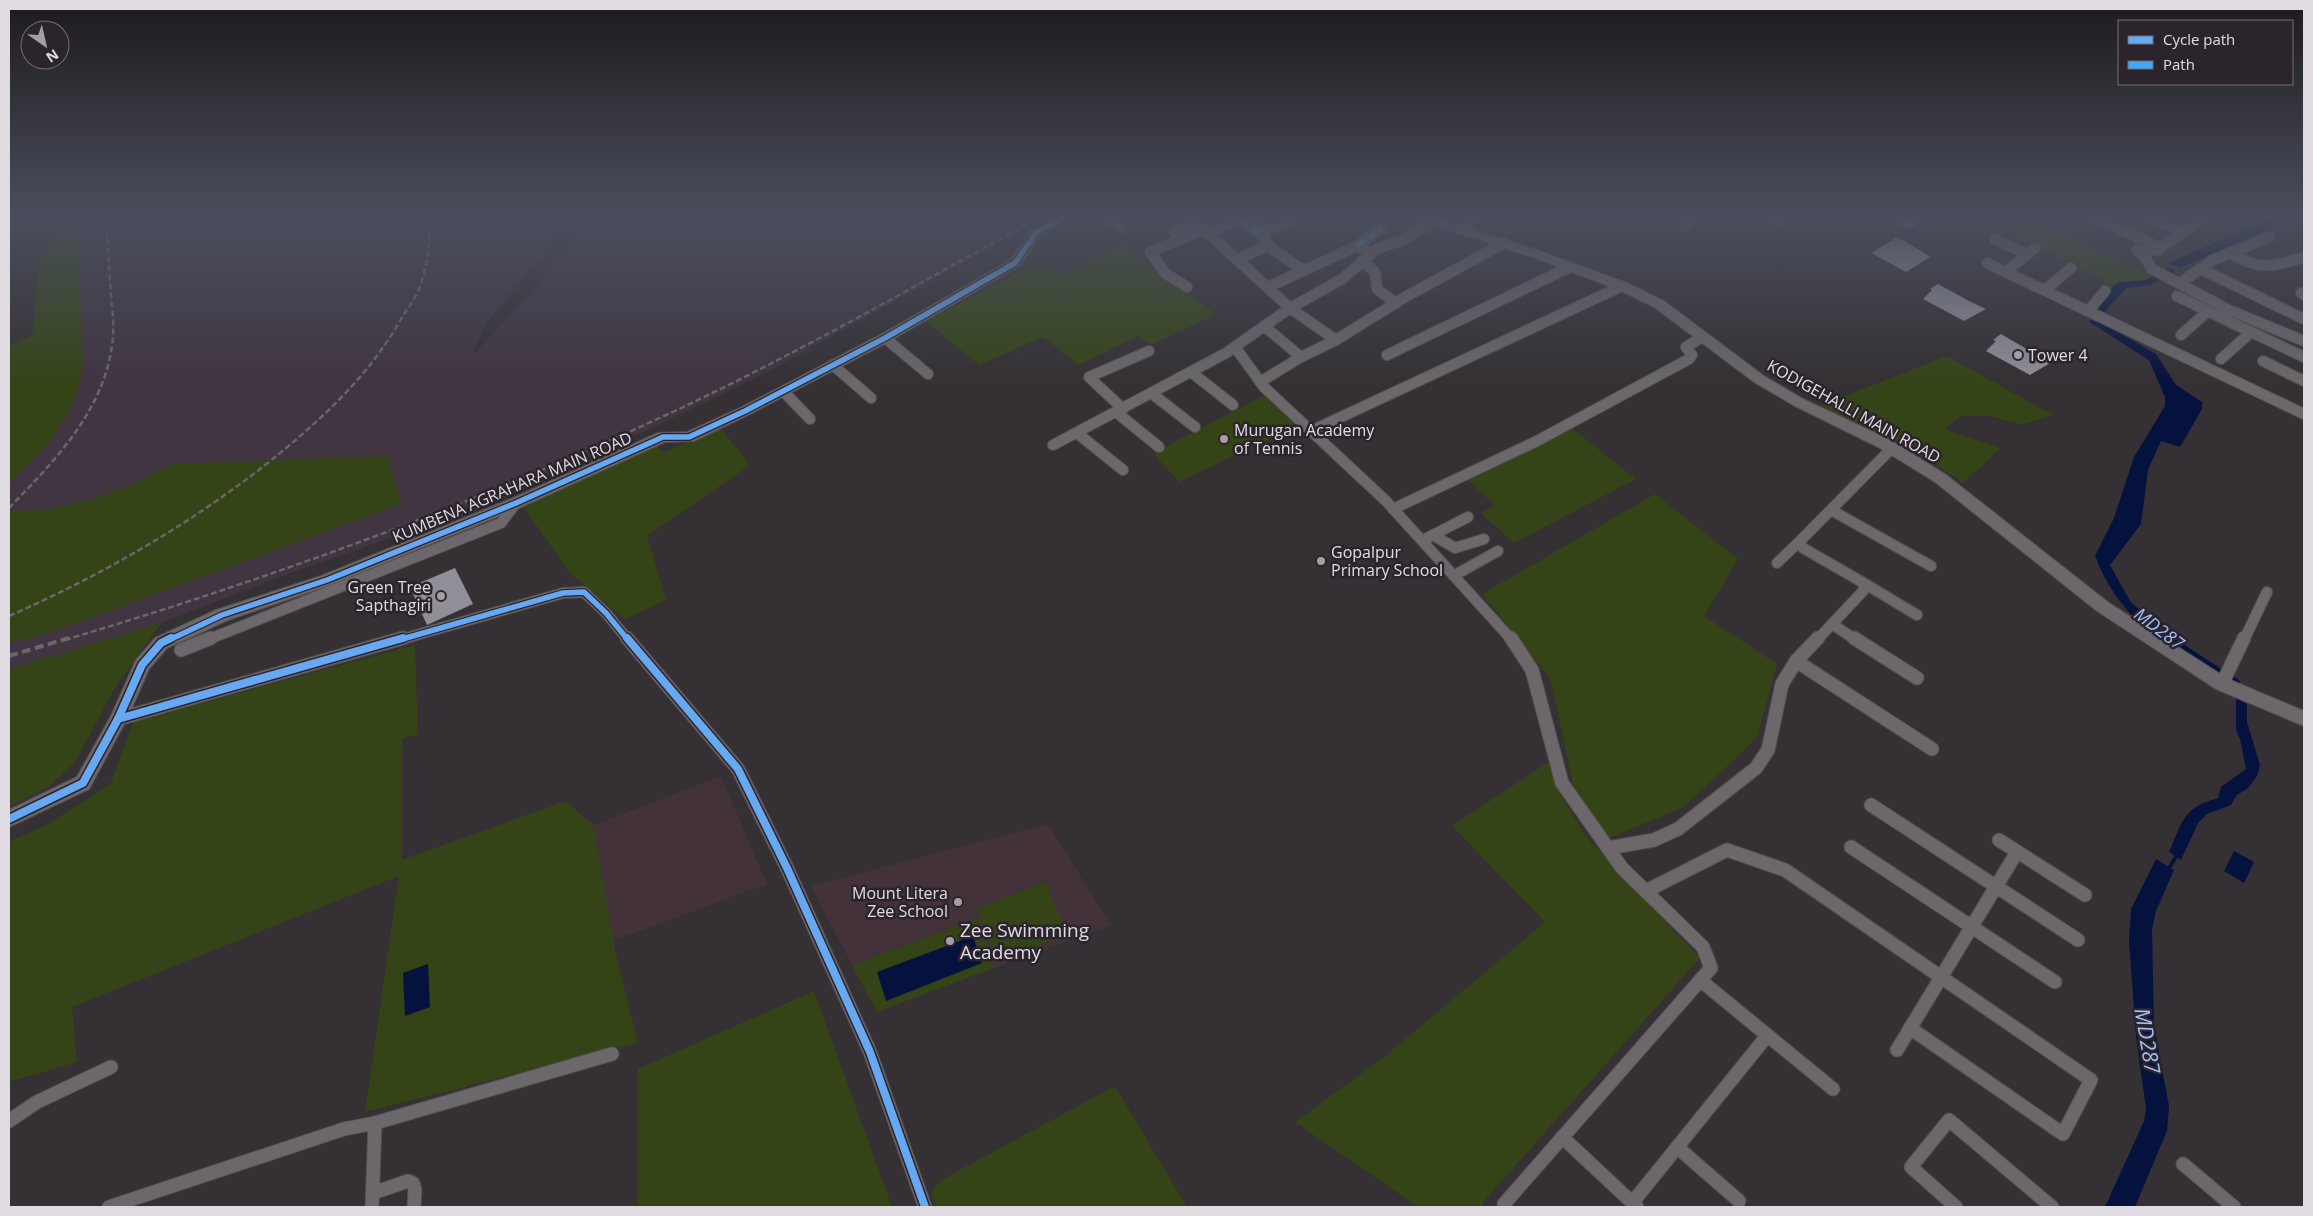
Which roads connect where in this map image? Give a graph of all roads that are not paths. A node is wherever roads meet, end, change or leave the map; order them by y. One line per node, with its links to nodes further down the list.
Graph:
1 (1002, 271): 31 (street, KUMBENA AGRAHARA MAIN ROAD)
2 (1163, 271): 17 (street)
3 (1251, 271): 18 (street)
4 (1304, 271): 18 (street)
5 (1351, 271): 23 (street)
6 (1374, 271): 22 (street)
7 (1454, 271): 22 (street)
8 (1560, 271): 36 (street)
9 (1582, 271): 16 (street, KODIGEHALLI MAIN ROAD)
10 (2068, 271): 19 (street)
11 (2155, 271): 15 (street)
12 (2198, 271): 15 (street)
13 (2205, 271): 26 (street)
14 (2006, 272): 19 (street)
15 (2176, 282): 33 (street)
16 (1622, 286): 30 (street, KODIGEHALLI MAIN ROAD); 54 (street)
17 (1187, 287)
18 (1268, 287): 23 (street)
19 (2045, 290): 24 (street)
20 (2105, 292): 24 (street)
21 (2177, 296): 25 (street)
22 (1396, 303): 32 (street)
23 (1290, 308): 27 (street); 32 (street)
24 (2088, 311): 51 (street)
25 (2208, 311): 28 (street); 29 (street)
26 (2304, 319)
27 (1264, 326): 34 (street); 37 (street)
28 (2251, 332): 38 (street); 39 (street)
29 (2181, 334)
30 (1702, 336): 58 (street, KODIGEHALLI MAIN ROAD); 61 (street)
31 (886, 338): 41 (street, KUMBENA AGRAHARA MAIN ROAD); 43 (street)
32 (1336, 340): 37 (street)
33 (2304, 341)
34 (1235, 347): 42 (street); 45 (street)
35 (1149, 351): 50 (street)
36 (1387, 355)
37 (1301, 357): 45 (street)
38 (2304, 357)
39 (2221, 359)
40 (2263, 361): 44 (street)
41 (833, 365): 46 (street, KUMBENA AGRAHARA MAIN ROAD); 48 (street)
42 (1191, 372): 47 (street); 49 (street)
43 (928, 374)
44 (2304, 381)
45 (1260, 382): 54 (street)
46 (784, 392): 52 (street); 60 (street, KUMBENA AGRAHARA MAIN ROAD)
47 (1152, 393): 50 (street); 53 (street)
48 (871, 398)
49 (1233, 405)
50 (1119, 410): 55 (street); 57 (street)
51 (2304, 414)
52 (810, 419)
53 (1195, 427)
54 (1311, 431): 61 (street)
55 (1077, 433): 56 (street); 59 (street)
56 (1053, 445)
57 (1159, 447)
58 (1892, 448): 62 (street); 78 (street, KODIGEHALLI MAIN ROAD)
59 (1123, 470)
60 (516, 503): 75 (street); 80 (street, KUMBENA AGRAHARA MAIN ROAD)
61 (1393, 509): 64 (street)
62 (1831, 510): 66 (street); 69 (street)
63 (1468, 516): 64 (street)
64 (1428, 537): 65 (street); 70 (street)
65 (1484, 539)
66 (1801, 540): 68 (street); 71 (street)
67 (1498, 550): 70 (street)
68 (1777, 563)
69 (1931, 566)
70 (1455, 575): 85 (street)
71 (1862, 582): 73 (street); 74 (street)
72 (2267, 592): 78 (street)
73 (1917, 615)
74 (1832, 624): 76 (street); 77 (street)
75 (181, 650)
76 (1796, 662): 81 (street); 85 (street)
77 (1917, 678)
78 (2222, 684): 79 (street, KODIGEHALLI MAIN ROAD)
79 (2304, 719)
80 (118, 720): 83 (street, KUMBENA AGRAHARA MAIN ROAD); 112 (street)
81 (1932, 749)
82 (1871, 805): 88 (street)
83 (9, 820)
84 (1999, 840): 87 (street)
85 (1608, 848): 89 (street)
86 (1851, 848): 91 (street)
87 (2017, 852): 88 (street); 90 (street)
88 (1996, 886): 91 (street); 92 (street)
89 (1646, 891): 93 (street); 94 (street)
90 (2085, 895)
91 (1971, 927): 93 (street); 95 (street)
92 (2078, 940)
93 (1941, 976): 96 (street); 96 (street)
94 (1700, 980): 97 (street); 104 (street)
95 (2055, 982)
96 (1910, 1028): 98 (street)
97 (1767, 1036): 101 (street); 105 (street)
98 (1897, 1050)
99 (612, 1054): 103 (street)
100 (111, 1067): 102 (street)
101 (1833, 1089)
102 (9, 1121)
103 (375, 1123): 107 (street); 110 (street)
104 (1562, 1138): 109 (street); 113 (street)
105 (1677, 1147): 108 (street); 109 (street)
106 (2183, 1164): 116 (street)
107 (372, 1200): 111 (street)
108 (1739, 1201)
109 (1635, 1205)
110 (109, 1207)
111 (414, 1207)
112 (925, 1207)
113 (1505, 1207)
114 (1956, 1207): 115 (street)
115 (2052, 1207)
116 (2234, 1207)

